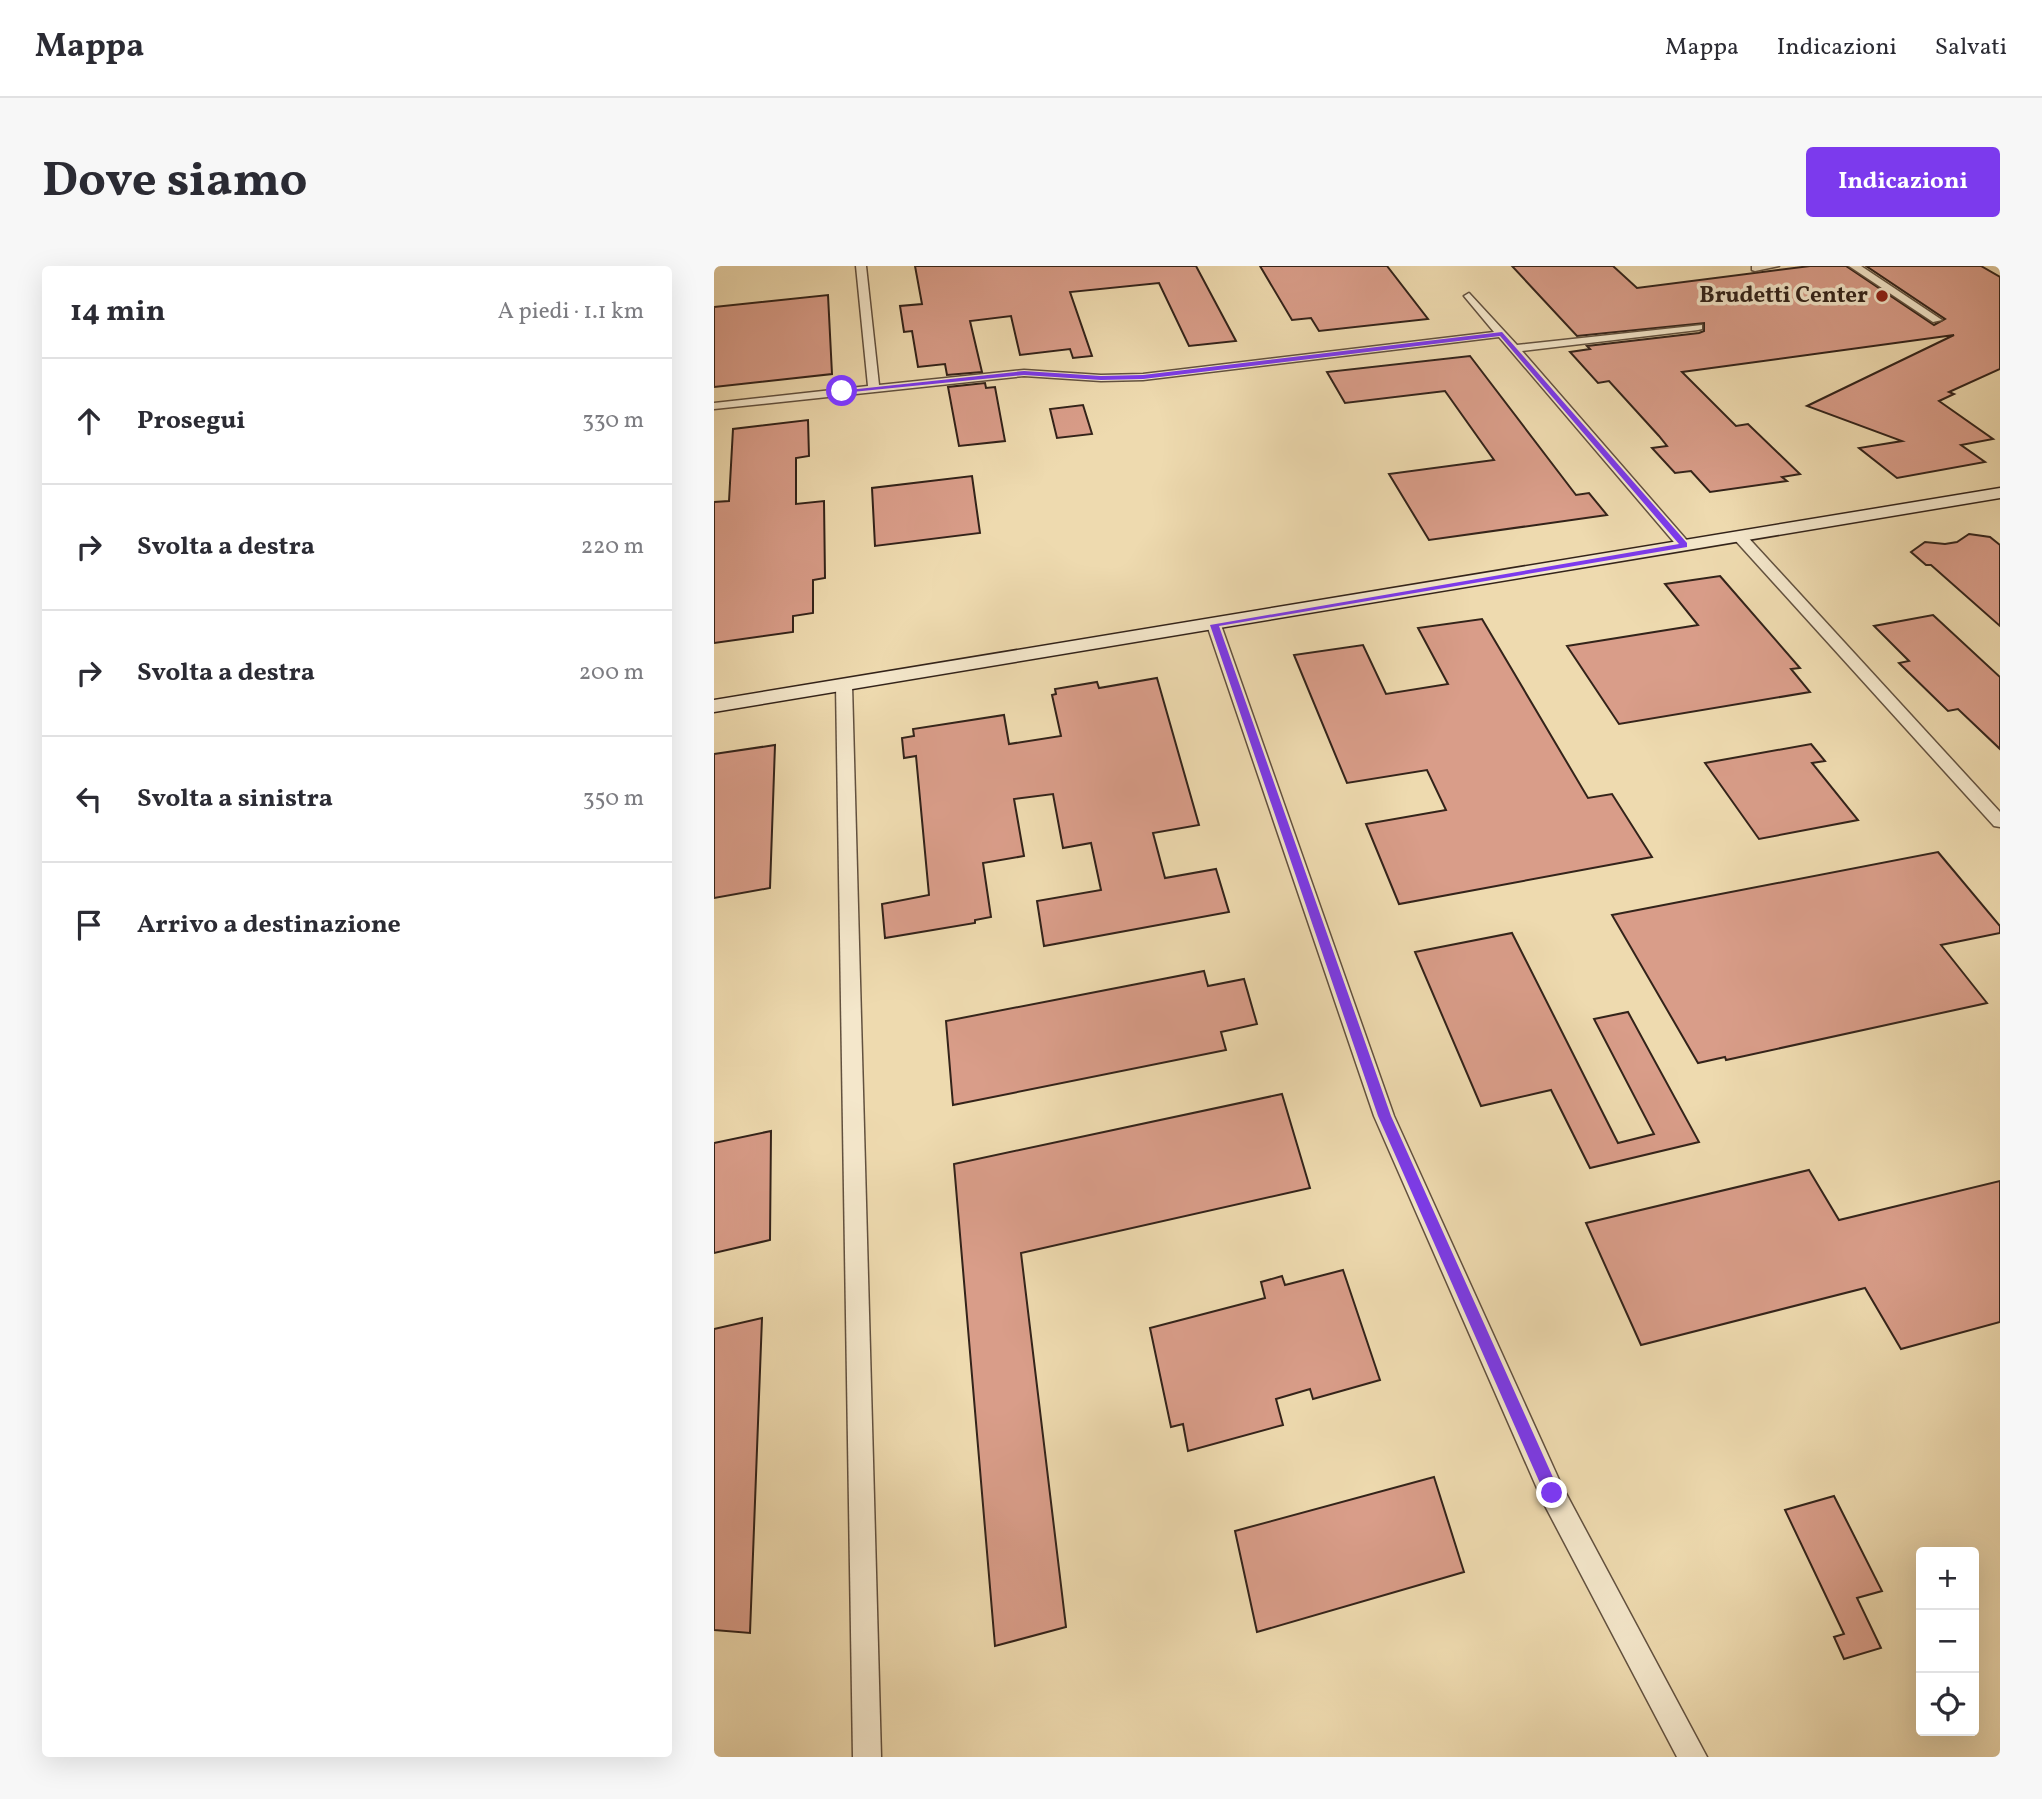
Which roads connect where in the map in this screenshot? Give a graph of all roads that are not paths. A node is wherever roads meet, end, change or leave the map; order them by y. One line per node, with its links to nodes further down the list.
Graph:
1 (861, 266): 11 (street)
2 (1774, 266): 4 (street)
3 (1880, 266): 5 (street)
4 (1755, 268)
5 (1858, 268): 7 (street)
6 (1469, 296): 9 (street)
7 (1937, 320)
8 (1698, 327): 10 (street)
9 (1502, 334): 10 (street); 11 (street)
10 (1514, 349): 15 (street)
11 (874, 388): 12 (street)
12 (714, 406)
13 (2000, 493): 14 (street)
14 (1739, 536): 15 (street); 19 (street)
15 (1684, 545): 16 (street)
16 (1214, 625): 17 (street); 21 (street)
17 (844, 685): 18 (street); 20 (street)
18 (714, 706)
19 (2000, 822)
20 (867, 1757)
21 (1693, 1757)

